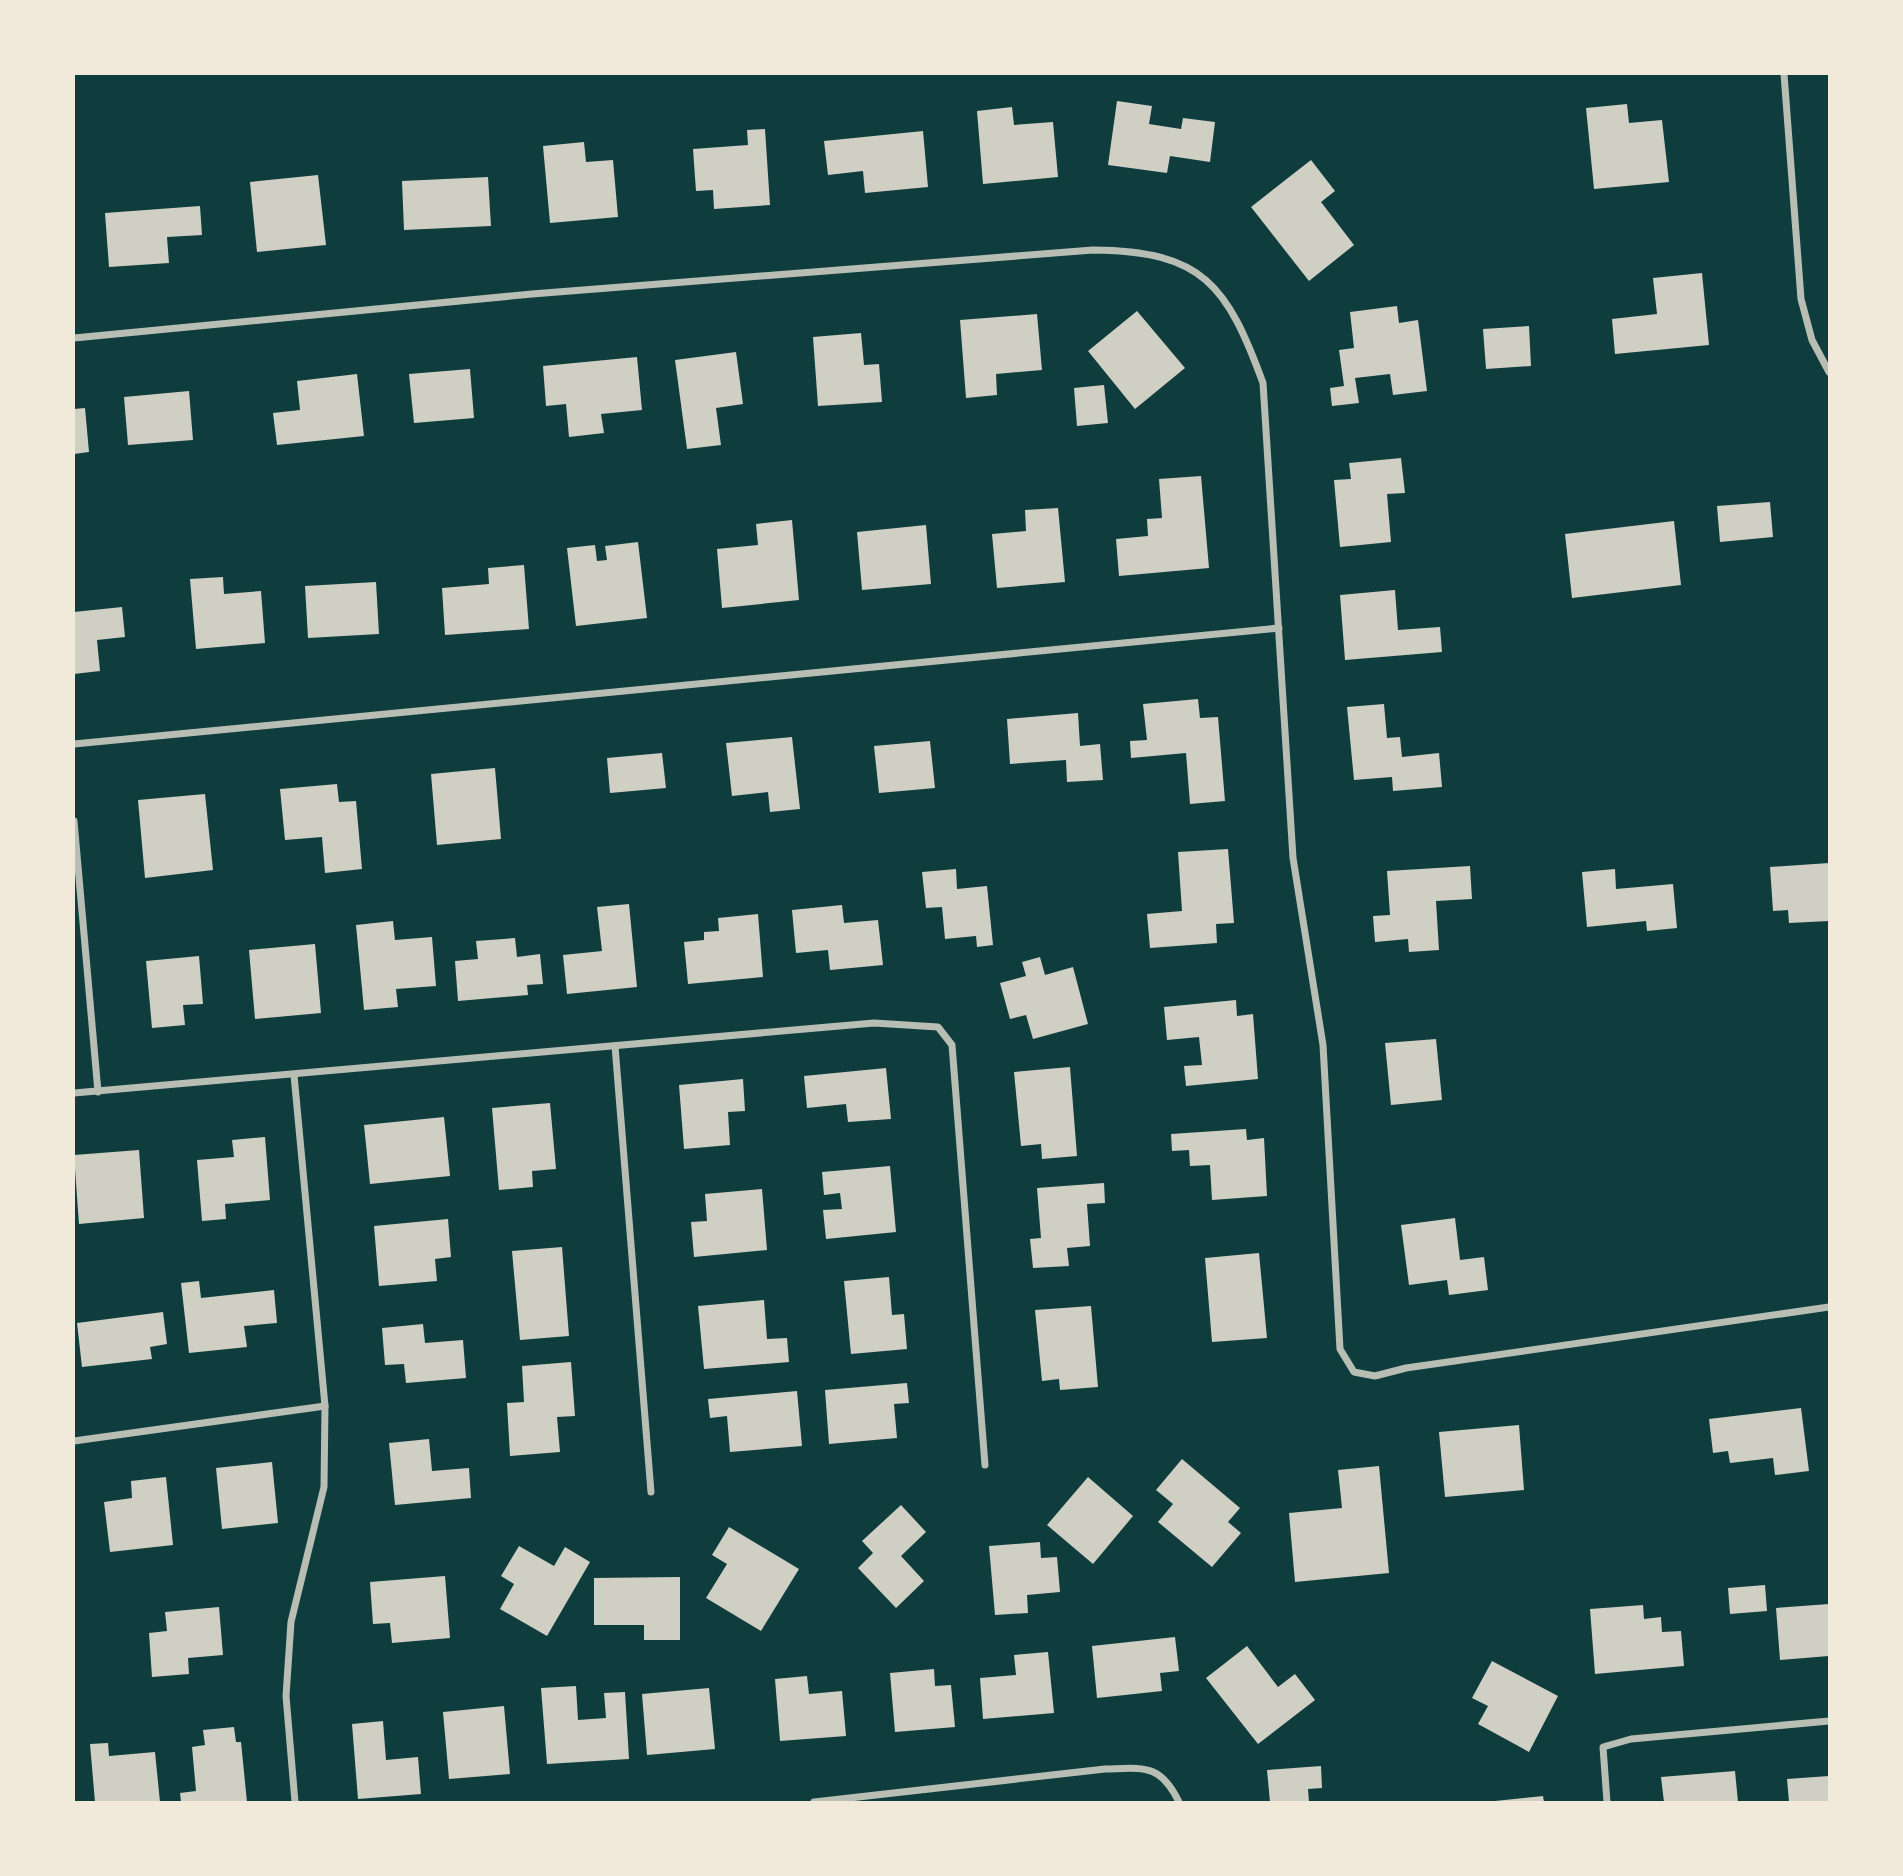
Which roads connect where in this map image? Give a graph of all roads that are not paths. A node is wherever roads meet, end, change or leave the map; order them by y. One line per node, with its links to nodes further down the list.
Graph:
1 (1784, 74): 3 (street)
2 (74, 338): 4 (street)
3 (1829, 371)
4 (1279, 628): 5 (street); 11 (street)
5 (74, 744)
6 (74, 821): 9 (street)
7 (615, 1046): 8 (street); 14 (street); 15 (street)
8 (294, 1075): 9 (street); 12 (street)
9 (98, 1091): 10 (street)
10 (74, 1093)
11 (1829, 1307)
12 (325, 1406): 13 (street); 17 (street)
13 (74, 1441)
14 (985, 1465)
15 (651, 1492)
16 (1829, 1721): 20 (street)
17 (295, 1802)
18 (814, 1802): 19 (street)
19 (1179, 1802)
20 (1607, 1802)

